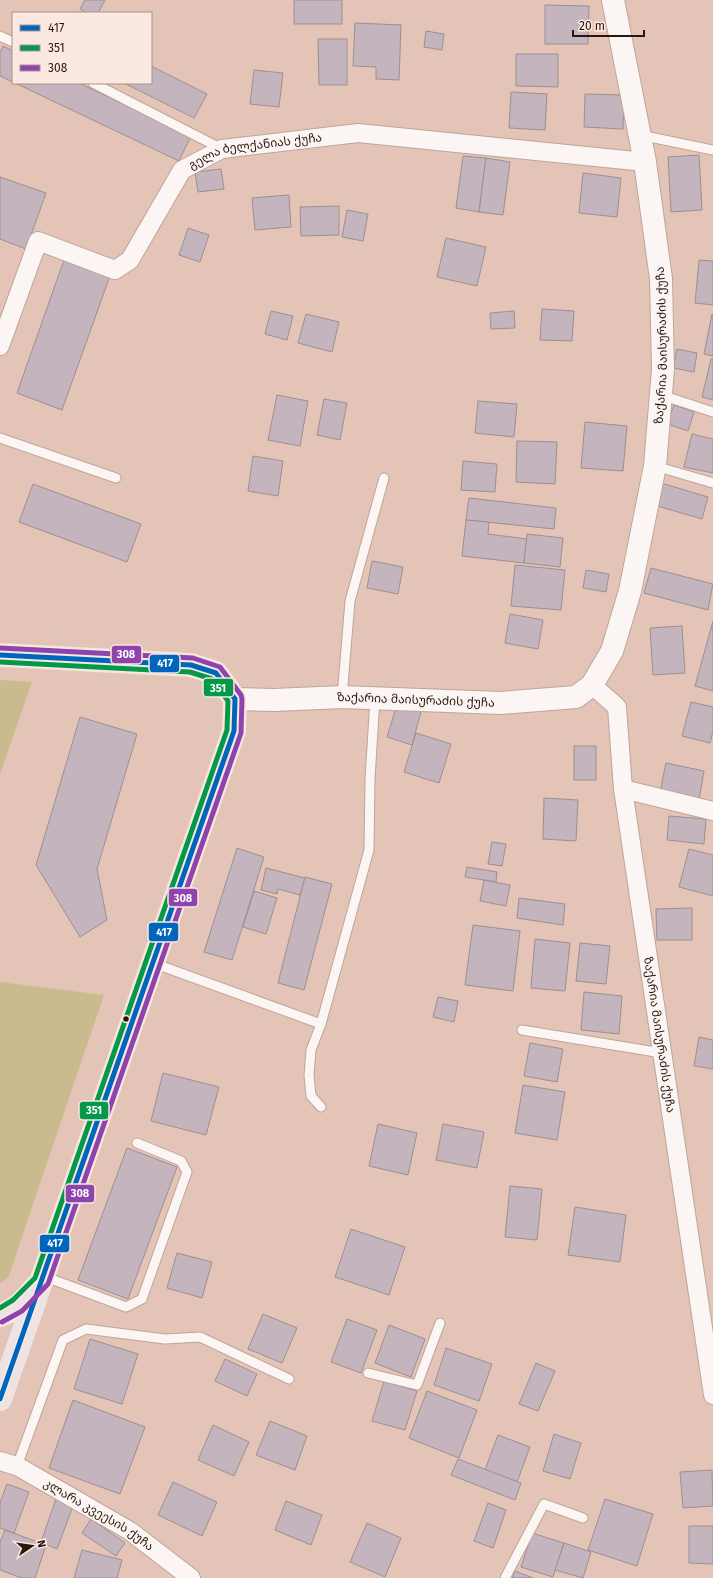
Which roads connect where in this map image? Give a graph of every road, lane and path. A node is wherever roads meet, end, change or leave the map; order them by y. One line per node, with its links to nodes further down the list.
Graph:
1 (613, 0): 5 (street, ზაქარია მაისურაძის ქუჩა)
2 (0, 36): 3 (lane)
3 (12, 42)
4 (95, 84): 6 (lane)
5 (640, 135): 7 (lane); 8 (street, ზაქარია მაისურაძის ქუჩა)
6 (222, 149): 8 (street, გელა ბელქანიას ქუჩა); 9 (street, გელა ბელქანიას ქუჩა)
7 (713, 150)
8 (645, 162): 10 (street, ზაქარია მაისურაძის ქუჩა)
9 (0, 346)
10 (661, 395): 11 (lane); 13 (street, ზაქარია მაისურაძის ქუჩა)
11 (713, 412)
12 (0, 438): 14 (lane)
13 (656, 466): 16 (lane); 18 (street, ზაქარია მაისურაძის ქუჩა)
14 (116, 478)
15 (384, 478): 19 (lane)
16 (713, 483)
17 (0, 655): 21 (main road)
18 (592, 685): 20 (street, ზაქარია მაისურაძის ქუჩა); 22 (street, ზაქარია მაისურაძის ქუჩა)
19 (342, 697): 20 (street, ზაქარია მაისურაძის ქუჩა); 21 (street, ზაქარია მაისურაძის ქუჩა)
20 (375, 698): 25 (lane)
21 (235, 699): 24 (main road)
22 (623, 789): 23 (street); 27 (street, ზაქარია მაისურაძის ქუჩა)
23 (713, 811)
24 (153, 963): 25 (lane); 30 (main road)
25 (321, 1024): 28 (lane)
26 (522, 1030): 27 (lane)
27 (662, 1053): 37 (street, ზაქარია მაისურაძის ქუჩა)
28 (321, 1107)
29 (137, 1143): 30 (lane)
30 (42, 1279): 31 (main road); 36 (main road)
31 (0, 1315)
32 (440, 1323): 34 (lane)
33 (0, 1365): 36 (main road)
34 (368, 1373)
35 (289, 1379): 39 (lane)
36 (2, 1394)
37 (713, 1395)
38 (0, 1461): 39 (street, კლარა კვეესის ქუჩა)
39 (17, 1466): 41 (street, კლარა კვეესის ქუჩა)
40 (583, 1518): 42 (lane)
41 (192, 1578)
42 (505, 1578)

